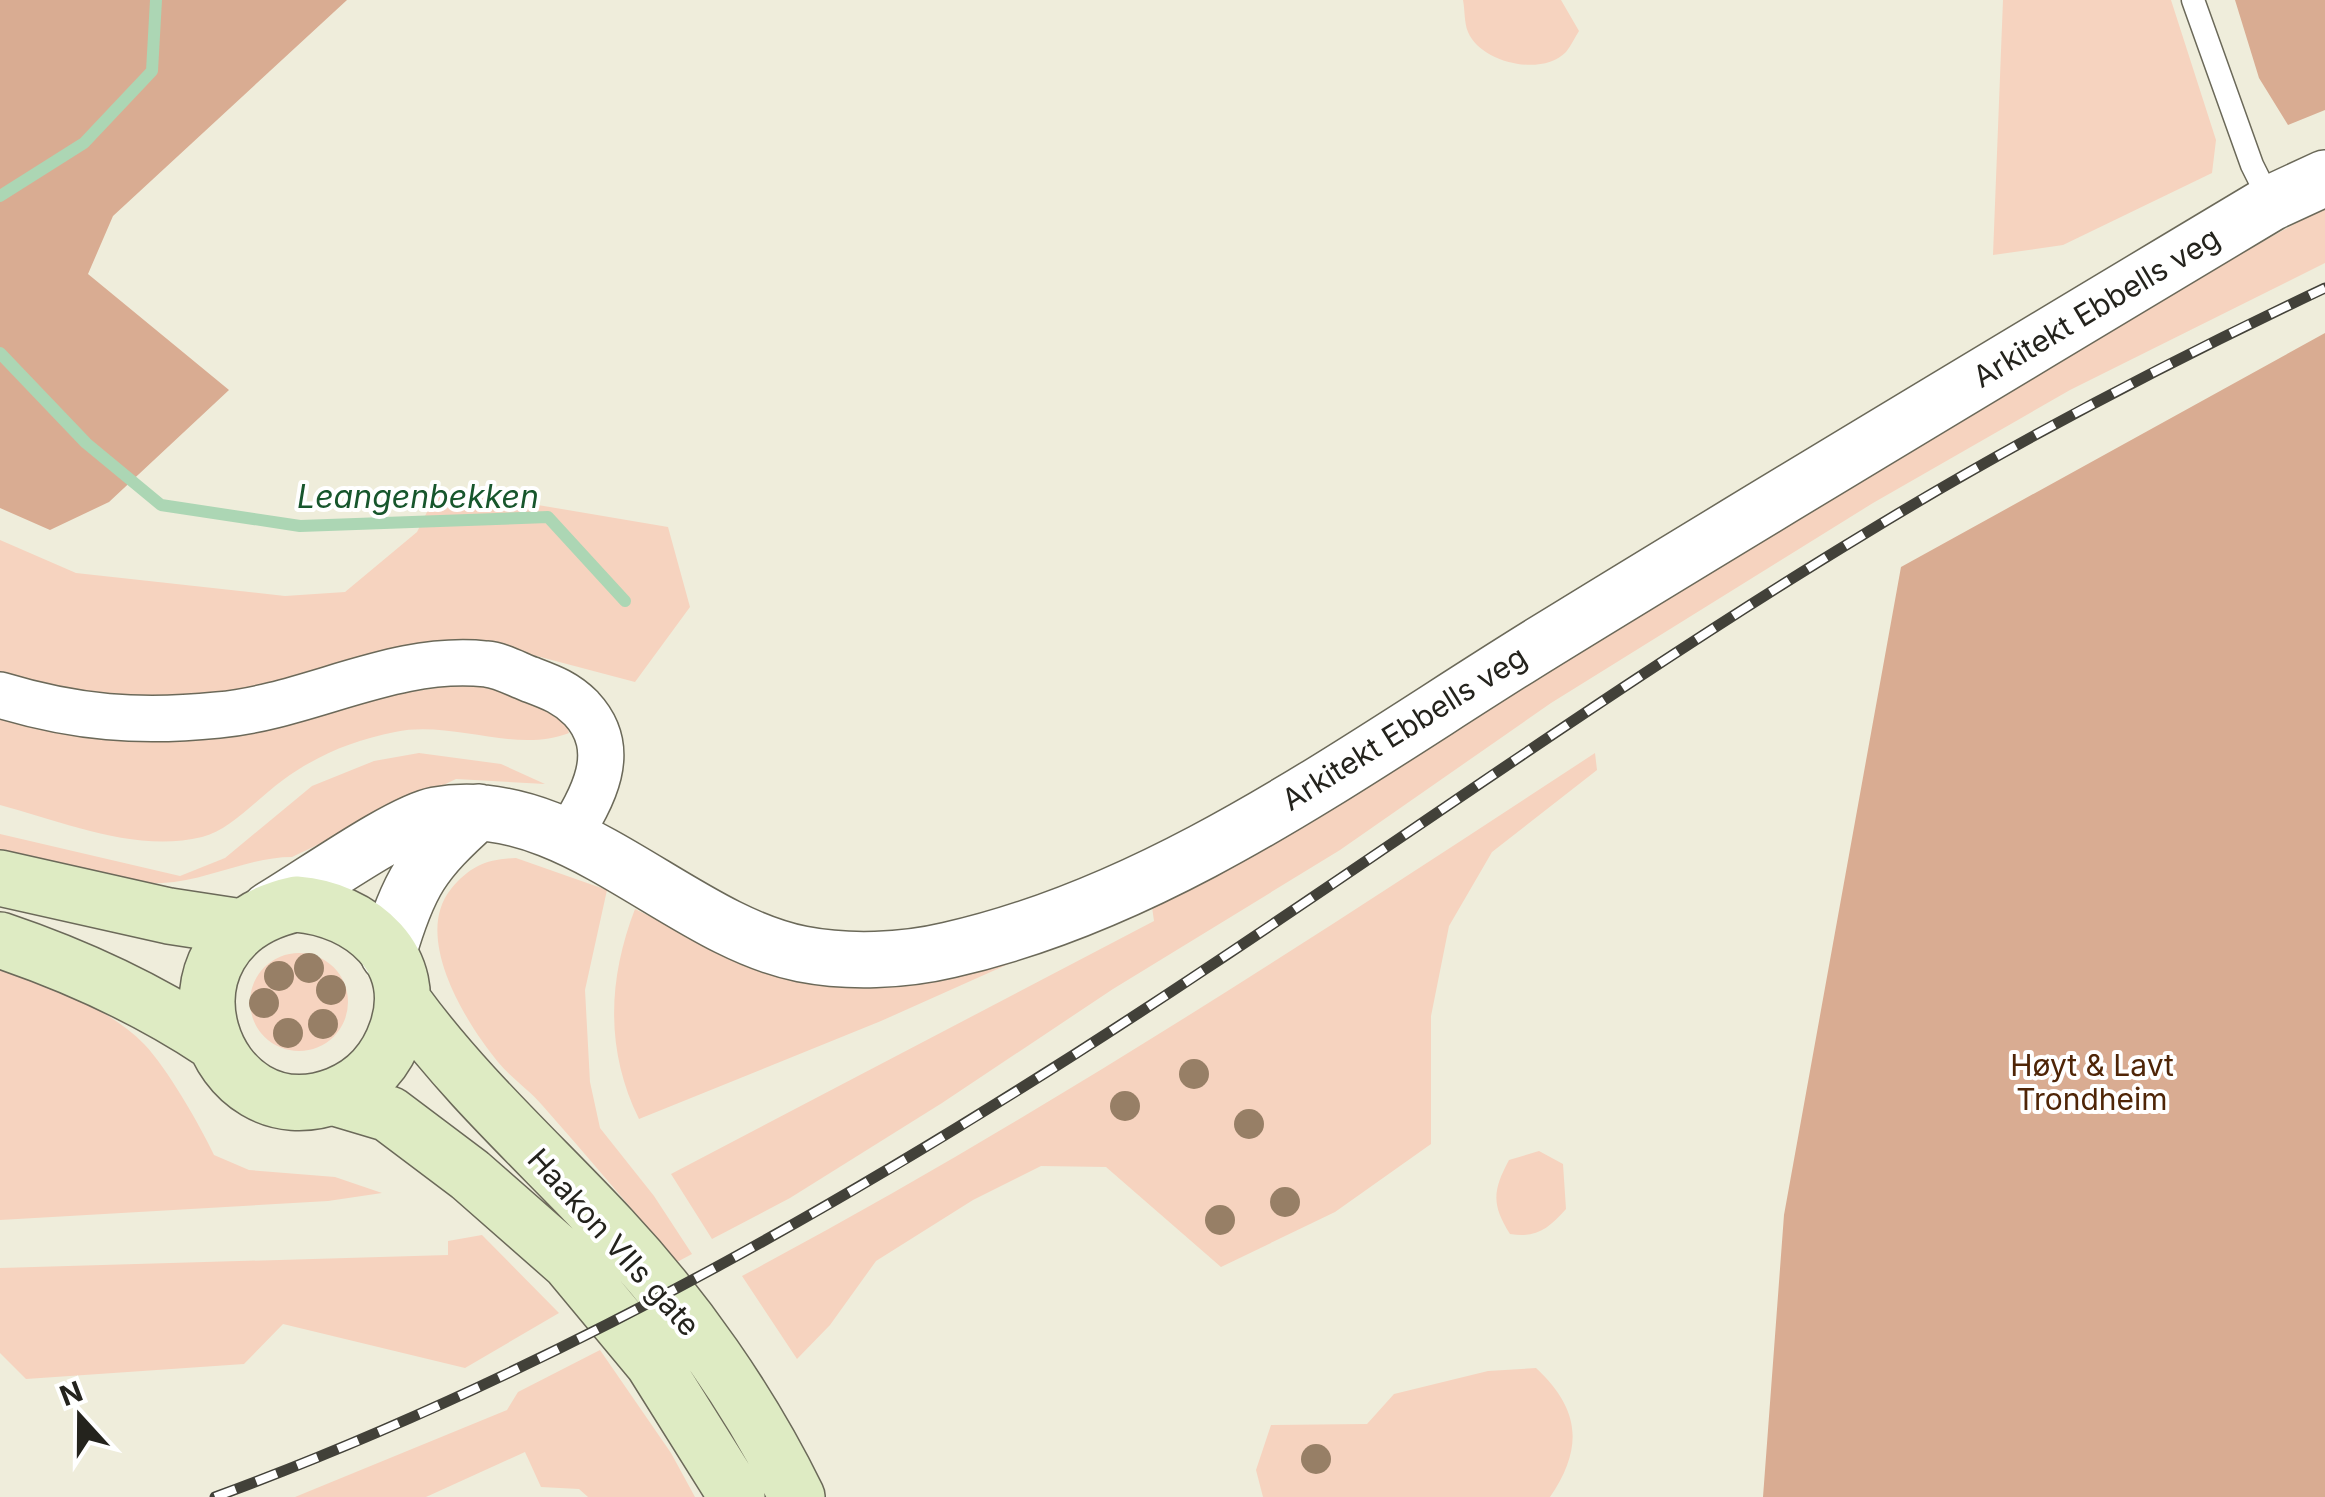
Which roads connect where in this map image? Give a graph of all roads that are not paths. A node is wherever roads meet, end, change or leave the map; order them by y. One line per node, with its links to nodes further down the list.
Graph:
1 (2193, 0): 3 (lane)
2 (2325, 178): 3 (street, Arkitekt Ebbells veg)
3 (2271, 203): 6 (street, Arkitekt Ebbells veg)
4 (0, 695): 6 (street)
5 (478, 812): 6 (street, Arkitekt Ebbells veg); 8 (street, Arkitekt Ebbells veg); 10 (street)
6 (568, 839)
7 (0, 878): 8 (main road)
8 (255, 919): 10 (main road); 12 (main road)
9 (0, 940): 12 (main road)
10 (388, 954): 11 (main road)
11 (406, 1005): 13 (main road); 15 (main road, Haakon VIIs gate)
12 (213, 1042): 13 (main road)
13 (332, 1096): 14 (main road, Haakon VIIs gate)
14 (737, 1497)
15 (797, 1497)

